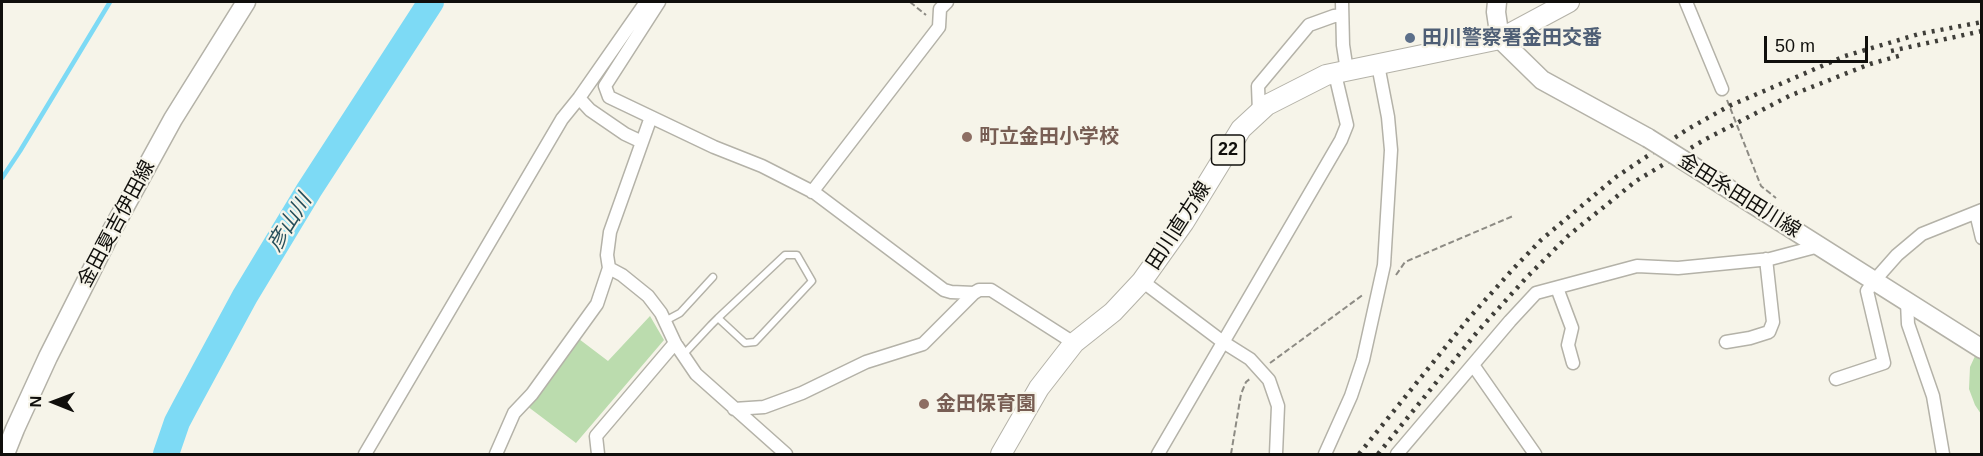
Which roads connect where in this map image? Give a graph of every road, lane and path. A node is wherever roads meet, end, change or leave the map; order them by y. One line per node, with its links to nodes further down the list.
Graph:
1 (246, 2): 49 (main road, 金田夏吉伊田線)
2 (646, 2): 16 (street)
3 (659, 2): 18 (street)
4 (910, 2): 11 (path)
5 (947, 2): 11 (street)
6 (1342, 2): 10 (street)
7 (1497, 2): 12 (main road)
8 (1569, 2): 12 (main road, 田川直方線 / 22)
9 (1686, 2): 15 (street)
10 (1342, 15): 14 (street); 17 (street)
11 (939, 27): 20 (street)
12 (1500, 39): 13 (main road, 田川直方線 / 22); 25 (main road, 金田糸田田川線, bridge)
13 (1378, 65): 14 (main road, 田川直方線 / 22); 32 (street)
14 (1341, 73): 17 (main road, 田川直方線 / 22); 37 (street)
15 (1722, 89): 21 (path)
16 (579, 98): 19 (street); 50 (street)
17 (1259, 112): 29 (main road, 田川直方線 / 22)
18 (651, 117): 19 (street); 20 (street)
19 (642, 142): 27 (street)
20 (812, 192): 33 (street)
21 (1778, 201)
22 (1979, 212): 24 (street); 30 (street)
23 (1513, 216): 32 (path)
24 (1982, 238)
25 (1819, 246): 26 (street); 30 (main road, 金田糸田田川線)
26 (1766, 259): 31 (street); 38 (street)
27 (609, 268): 36 (street); 51 (street)
28 (713, 277): 36 (lane)
29 (1142, 281): 37 (street); 40 (main road, 田川直方線 / 22)
30 (1874, 281): 34 (main road, 金田糸田田川線); 46 (street)
31 (1557, 288): 43 (street); 44 (street)
32 (1379, 290): 45 (path); 58 (street)
33 (974, 292): 40 (street); 47 (street)
34 (1907, 302): 41 (main road, 金田糸田田川線); 60 (street)
35 (718, 318): 35 (lane); 42 (lane)
36 (665, 321): 39 (street)
37 (1223, 342): 45 (street); 55 (street)
38 (1726, 342)
39 (675, 343): 42 (street); 52 (street)
40 (1074, 343): 54 (main road, 田川直方線 / 22)
41 (1982, 349)
42 (683, 355): 47 (street)
43 (1573, 363)
44 (1473, 365): 48 (street); 59 (street)
45 (1260, 370): 56 (path); 57 (street)
46 (1836, 379)
47 (734, 410): 53 (street)
48 (1401, 453)
49 (5, 454)
50 (365, 454)
51 (496, 454)
52 (598, 454)
53 (786, 454)
54 (1001, 454)
55 (1158, 454)
56 (1232, 454)
57 (1276, 454)
58 (1325, 454)
59 (1535, 454)
60 (1943, 454)

